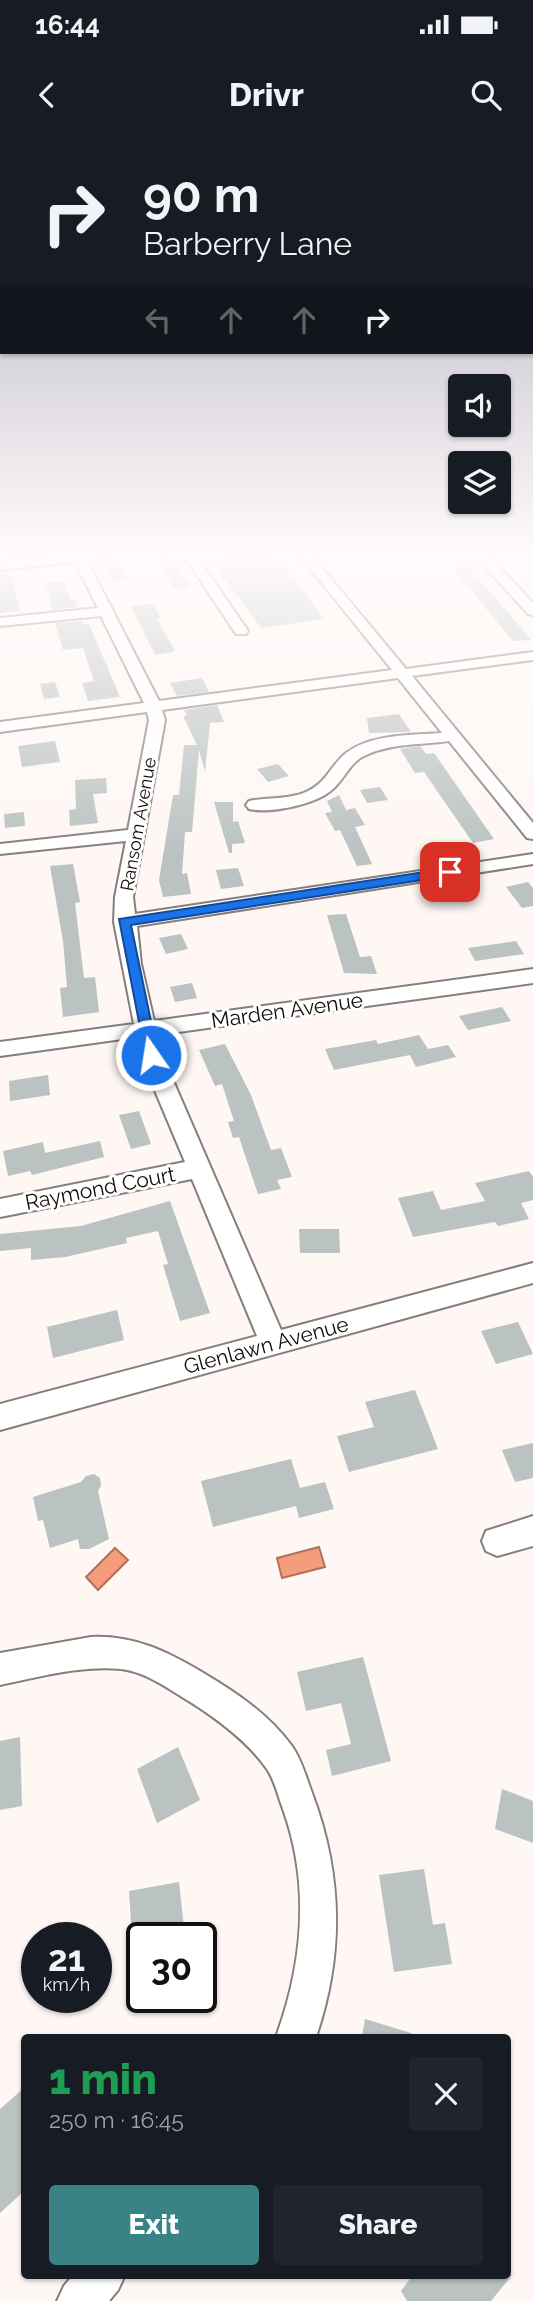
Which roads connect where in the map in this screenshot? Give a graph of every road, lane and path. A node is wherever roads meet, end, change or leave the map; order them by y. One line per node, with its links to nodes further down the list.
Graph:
1 (127, 652): 5 (street, Ransom Avenue)
2 (385, 652): 4 (street)
3 (533, 656): 4 (street)
4 (403, 674): 5 (street); 7 (street)
5 (154, 707): 6 (street); 10 (street, Ransom Avenue)
6 (0, 727)
7 (454, 736): 8 (street); 9 (street)
8 (255, 805)
9 (533, 834)
10 (135, 835): 11 (street); 13 (street, Ransom Avenue)
11 (0, 849)
12 (533, 859): 13 (street)
13 (124, 922): 15 (street, Ransom Avenue)
14 (533, 976): 15 (street, Marden Avenue)
15 (146, 1029): 16 (street, Marden Avenue); 17 (street, Ransom Avenue)
16 (0, 1048)
17 (200, 1168): 18 (street, Raymond Court); 20 (street, Ransom Avenue)
18 (0, 1208)
19 (533, 1273): 20 (street, Glenlawn Avenue)
20 (273, 1342): 21 (street, Glenlawn Avenue)
21 (0, 1417)
22 (533, 1531): 23 (street)
23 (497, 1541)
24 (0, 1669): 25 (street)
25 (297, 2034)
26 (99, 2279): 27 (street)
27 (79, 2301)

